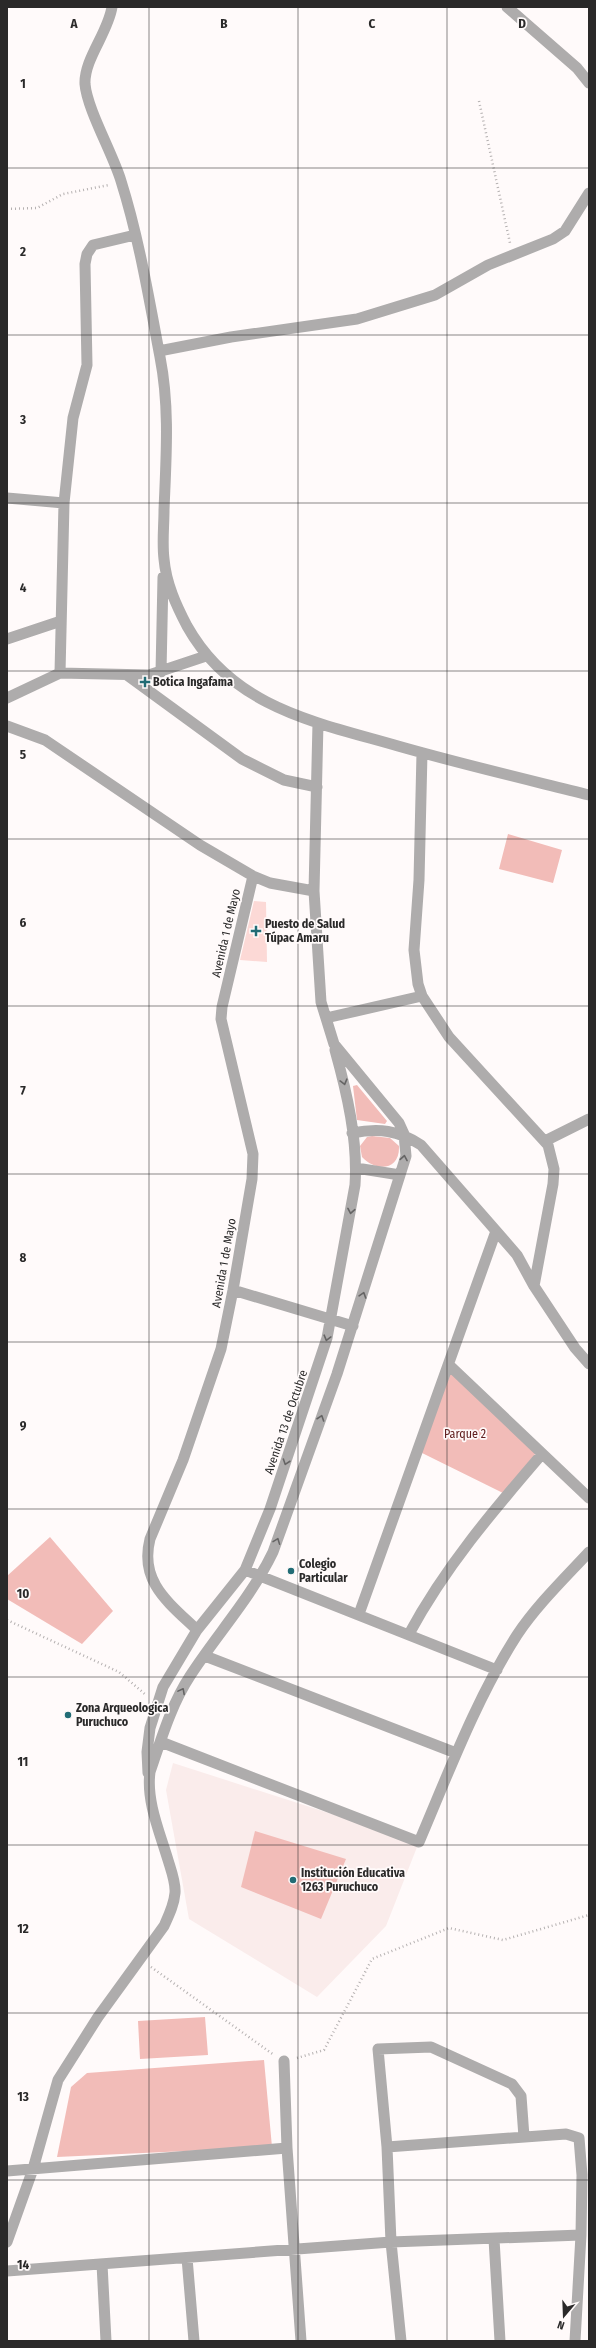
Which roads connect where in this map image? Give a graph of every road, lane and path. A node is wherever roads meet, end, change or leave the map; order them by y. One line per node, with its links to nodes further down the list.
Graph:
1 (112, 7): 5 (street)
2 (507, 7): 3 (street)
3 (589, 83)
4 (479, 101): 9 (path)
5 (122, 183): 7 (path); 8 (street)
6 (589, 193): 9 (street)
7 (7, 209)
8 (135, 235): 10 (street); 12 (street)
9 (512, 253): 10 (street)
10 (159, 351): 13 (street)
11 (7, 498): 12 (street)
12 (64, 503): 14 (street)
13 (163, 558): 16 (street); 17 (street)
14 (61, 621): 15 (street); 18 (street)
15 (7, 639)
16 (206, 656): 17 (street); 21 (street)
17 (161, 672): 19 (street)
18 (60, 673): 19 (street); 20 (street)
19 (127, 675): 24 (street)
20 (7, 698)
21 (318, 723): 23 (street); 24 (street, Avenida 13 de Octubre)
22 (7, 726): 26 (street)
23 (422, 753): 25 (street); 28 (street)
24 (316, 787): 27 (street, Avenida 13 de Octubre)
25 (589, 795)
26 (253, 876): 27 (street); 39 (street, Avenida 1 de Mayo)
27 (314, 891): 29 (street, Avenida 13 de Octubre)
28 (422, 996): 29 (street); 34 (street)
29 (326, 1018): 30 (street, Avenida 13 de Octubre)
30 (334, 1044): 32 (street, Avenida 13 de Octubre, one-way to 32); 33 (street)
31 (589, 1119): 34 (street)
32 (352, 1133): 33 (street); 35 (street, Avenida 13 de Octubre)
33 (404, 1134): 36 (street, one-way to 33); 37 (street)
34 (545, 1141): 38 (street)
35 (356, 1168): 36 (street); 40 (street, Avenida 13 de Octubre, one-way to 40)
36 (400, 1175): 41 (street, one-way to 36)
37 (496, 1231): 38 (street); 43 (street)
38 (534, 1286): 42 (street)
39 (234, 1290): 40 (street); 51 (street, Avenida 1 de Mayo)
40 (332, 1319): 41 (street); 47 (street, Avenida 13 de Octubre, one-way to 47)
41 (353, 1326): 48 (street, one-way to 41)
42 (589, 1364)
43 (449, 1365): 44 (street); 49 (street)
44 (542, 1454): 45 (street); 52 (street)
45 (589, 1498)
46 (589, 1552): 54 (street)
47 (245, 1570): 48 (street); 51 (street, Avenida 13 de Octubre)
48 (262, 1577): 49 (street); 53 (street)
49 (358, 1614): 52 (street)
50 (7, 1620): 55 (path)
51 (197, 1630): 55 (street, Avenida 13 de Octubre)
52 (409, 1634): 54 (street)
53 (205, 1656): 56 (street, one-way to 53); 57 (street)
54 (497, 1670): 57 (street)
55 (157, 1705): 58 (street, Avenida 13 de Octubre)
56 (161, 1742): 57 (street); 58 (street)
57 (456, 1754)
58 (149, 1779): 60 (street, Avenida 13 de Octubre)
59 (589, 1915): 61 (path)
60 (139, 1958): 61 (path); 65 (street, Avenida 13 de Octubre)
61 (284, 2061): 64 (street)
62 (524, 2137): 63 (street); 63 (street); 67 (street)
63 (387, 2147): 71 (street)
64 (287, 2148): 65 (street); 72 (street)
65 (33, 2169): 66 (street); 70 (street, Avenida 13 de Octubre)
66 (7, 2171)
67 (585, 2176): 68 (street)
68 (581, 2235): 69 (street); 81 (street)
69 (494, 2239): 71 (street); 80 (street)
70 (7, 2242)
71 (391, 2242): 72 (street); 79 (street)
72 (295, 2249): 73 (street); 78 (street)
73 (187, 2258): 74 (street); 77 (street)
74 (102, 2264): 75 (street); 76 (street)
75 (7, 2271)
76 (106, 2341)
77 (194, 2341)
78 (301, 2341)
79 (401, 2341)
80 (500, 2341)
81 (575, 2341)

